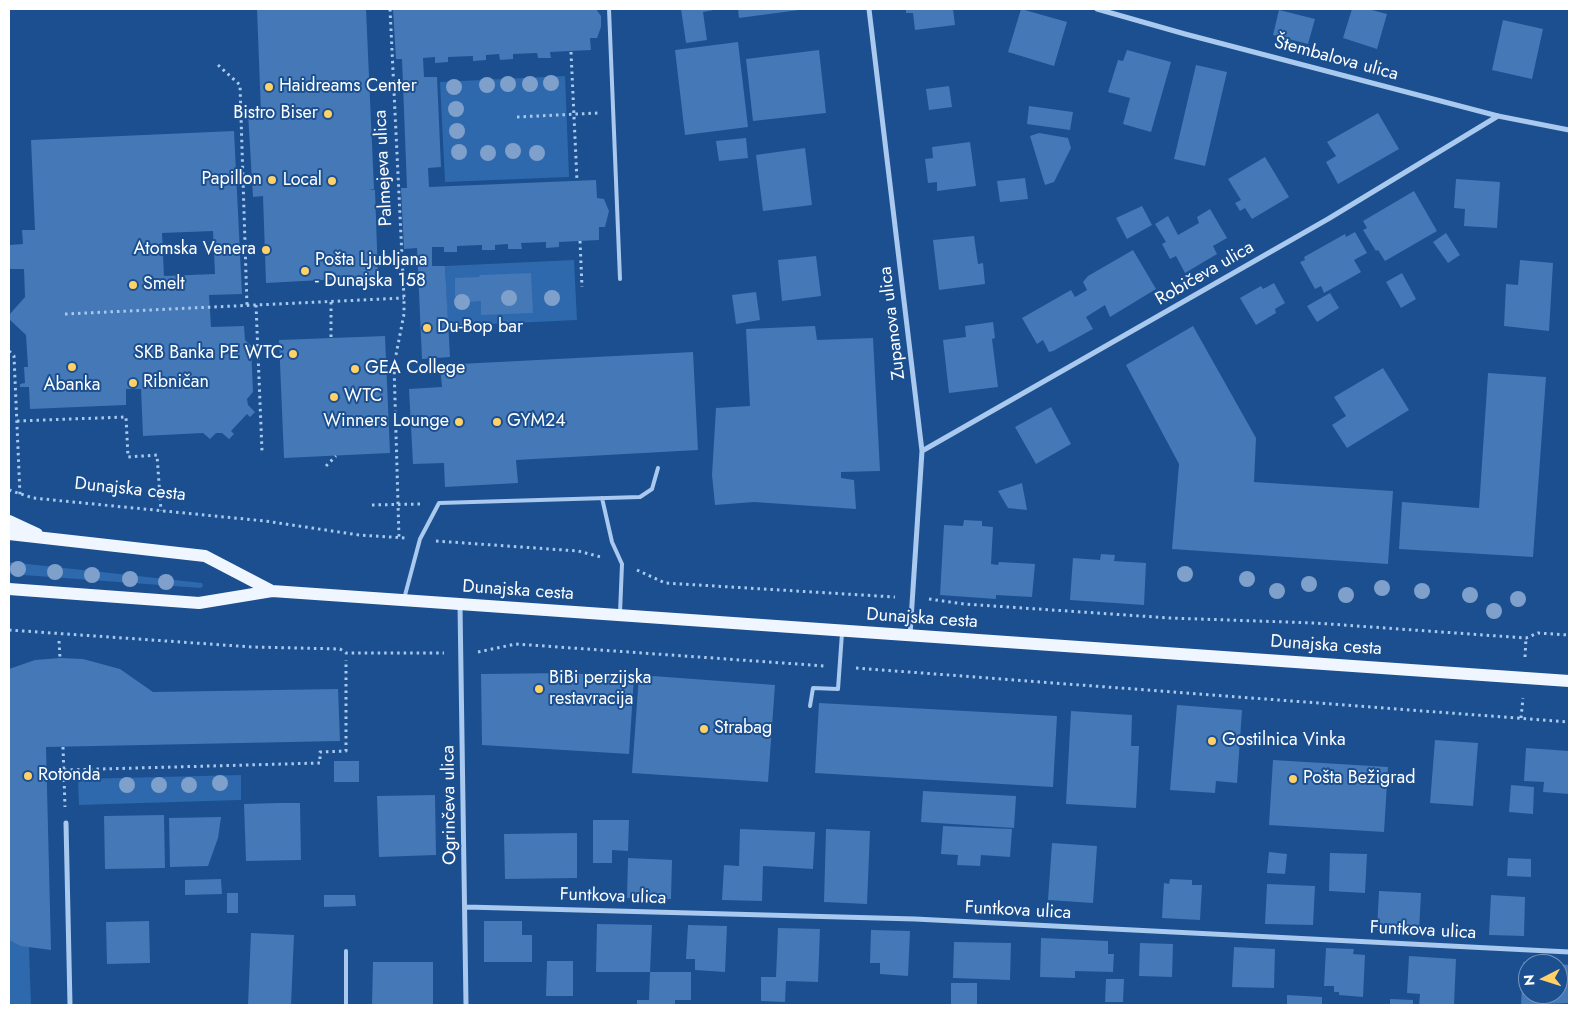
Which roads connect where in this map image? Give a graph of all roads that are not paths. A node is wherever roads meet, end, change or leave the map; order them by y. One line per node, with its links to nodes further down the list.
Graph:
1 (609, 9): 6 (lane)
2 (869, 9): 7 (street, Zupanova ulica)
3 (1097, 9): 4 (street, Štembalova ulica)
4 (1498, 116): 5 (street, Štembalova ulica); 7 (street, Robičeva ulica)
5 (1569, 130)
6 (620, 279)
7 (922, 451): 19 (street, Zupanova ulica)
8 (658, 468): 9 (lane)
9 (602, 498): 15 (lane); 17 (lane)
10 (9, 520): 12 (main road)
11 (9, 534): 12 (main road, Dunajska cesta)
12 (46, 538): 14 (main road, Dunajska cesta)
13 (12, 590): 14 (main road, Dunajska cesta)
14 (272, 590): 15 (main road, Dunajska cesta)
15 (404, 601): 16 (main road, Dunajska cesta)
16 (460, 605): 17 (main road, Dunajska cesta); 23 (street, Ogrinčeva ulica)
17 (620, 615): 18 (main road, Dunajska cesta)
18 (842, 631): 19 (main road, Dunajska cesta); 21 (lane)
19 (910, 636): 20 (main road, Dunajska cesta)
20 (1569, 681)
21 (810, 706)
22 (66, 823): 26 (street)
23 (466, 907): 25 (street, Funtkova ulica); 28 (street, Ogrinčeva ulica)
24 (346, 951): 27 (lane)
25 (1569, 952)
26 (70, 1005)
27 (346, 1005)
28 (466, 1005)

